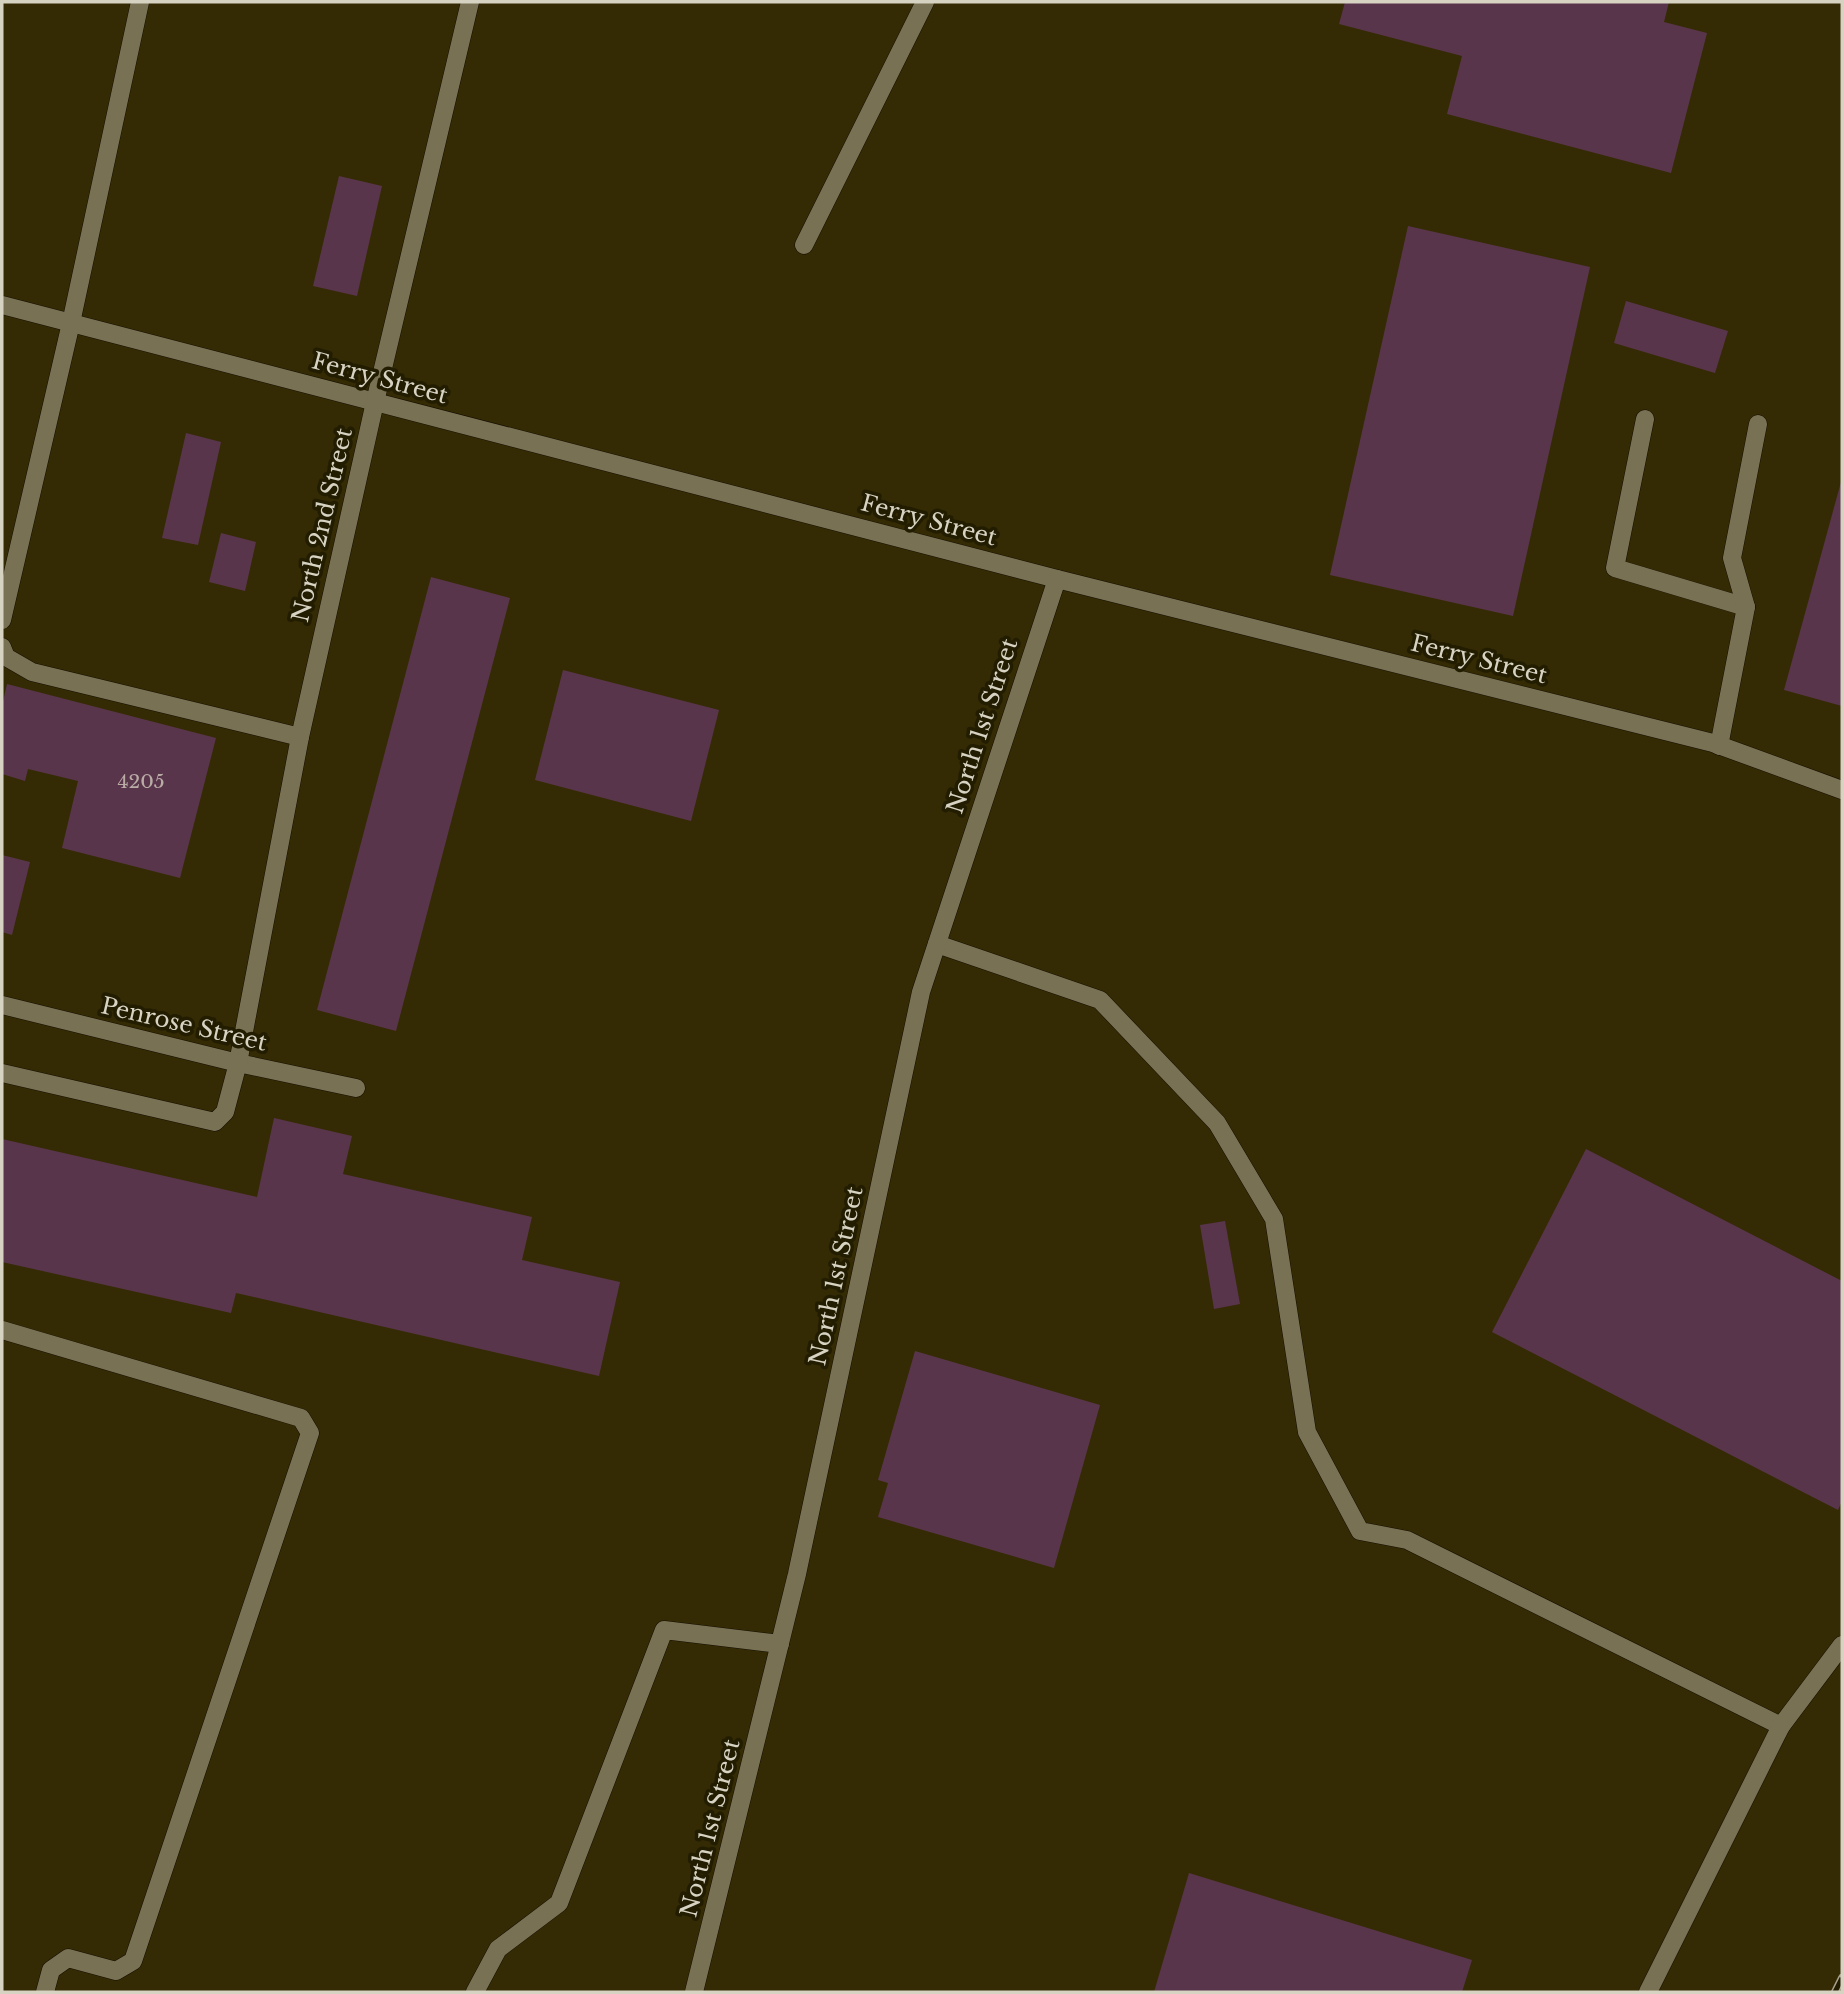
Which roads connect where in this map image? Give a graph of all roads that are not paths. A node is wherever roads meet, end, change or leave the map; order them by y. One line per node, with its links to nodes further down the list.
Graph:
1 (140, 2): 6 (street)
2 (470, 2): 7 (street, North 2nd Street)
3 (925, 2): 4 (street)
4 (804, 246)
5 (2, 305): 6 (street, Ferry Street)
6 (71, 323): 7 (street, Ferry Street); 12 (street)
7 (375, 402): 10 (street, Ferry Street); 14 (street, North 2nd Street)
8 (1645, 419): 11 (street)
9 (1758, 424): 11 (street)
10 (1057, 579): 15 (street, Ferry Street); 17 (street, North 1st Street)
11 (1746, 607): 15 (street)
12 (2, 620)
13 (2, 648): 14 (street)
14 (300, 737): 19 (street, North 2nd Street)
15 (1719, 746): 16 (street, Ferry Street)
16 (1842, 790)
17 (937, 944): 23 (street, North 1st Street); 25 (street)
18 (2, 1005): 19 (street, Penrose Street)
19 (238, 1063): 20 (street, North 2nd Street); 21 (street, Penrose Street)
20 (2, 1073)
21 (356, 1088)
22 (2, 1330): 26 (street)
23 (780, 1644): 27 (street); 28 (street, North 1st Street)
24 (1842, 1645): 25 (street)
25 (1781, 1726): 29 (street)
26 (45, 1992)
27 (475, 1992)
28 (694, 1992)
29 (1648, 1992)

